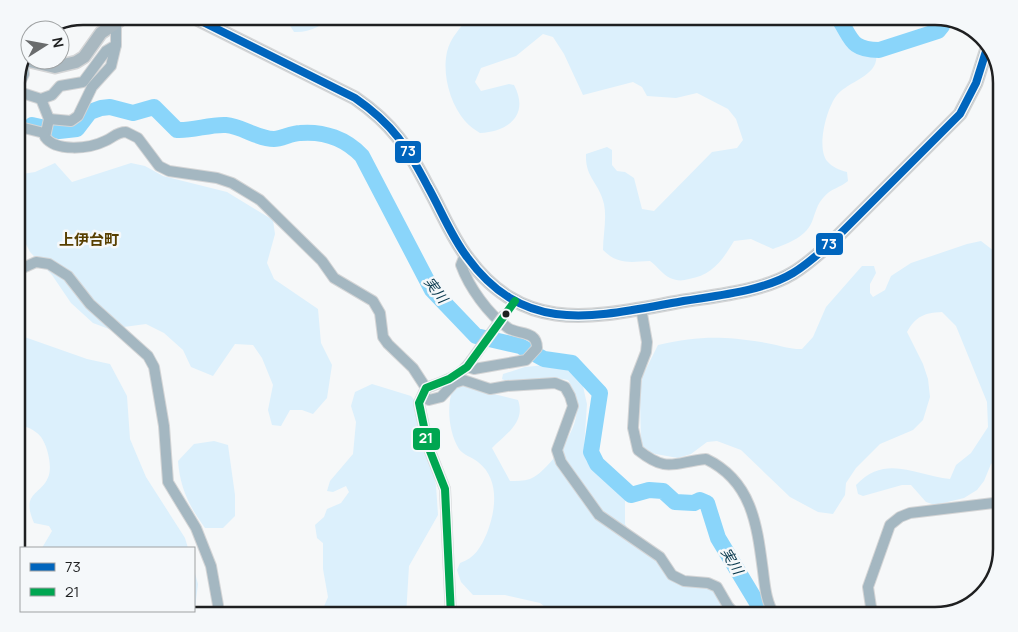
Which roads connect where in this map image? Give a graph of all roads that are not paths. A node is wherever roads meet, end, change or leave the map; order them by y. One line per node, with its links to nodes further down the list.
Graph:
1 (112, 25): 6 (main road)
2 (120, 25): 4 (street)
3 (209, 25): 11 (main road)
4 (116, 45): 8 (street); 10 (street)
5 (985, 54): 14 (main road)
6 (70, 64)
7 (25, 93): 8 (street)
8 (41, 99): 10 (street)
9 (25, 126): 10 (street)
10 (46, 126): 16 (street)
11 (465, 255): 13 (main road); 15 (street)
12 (25, 267): 18 (street)
13 (515, 301): 14 (main road); 15 (street, bridge)
14 (641, 308): 21 (street)
15 (469, 364): 16 (street)
16 (425, 392): 19 (street); 20 (street)
17 (993, 503): 22 (street)
18 (218, 607)
19 (451, 607)
20 (729, 607)
21 (770, 607)
22 (871, 607)

